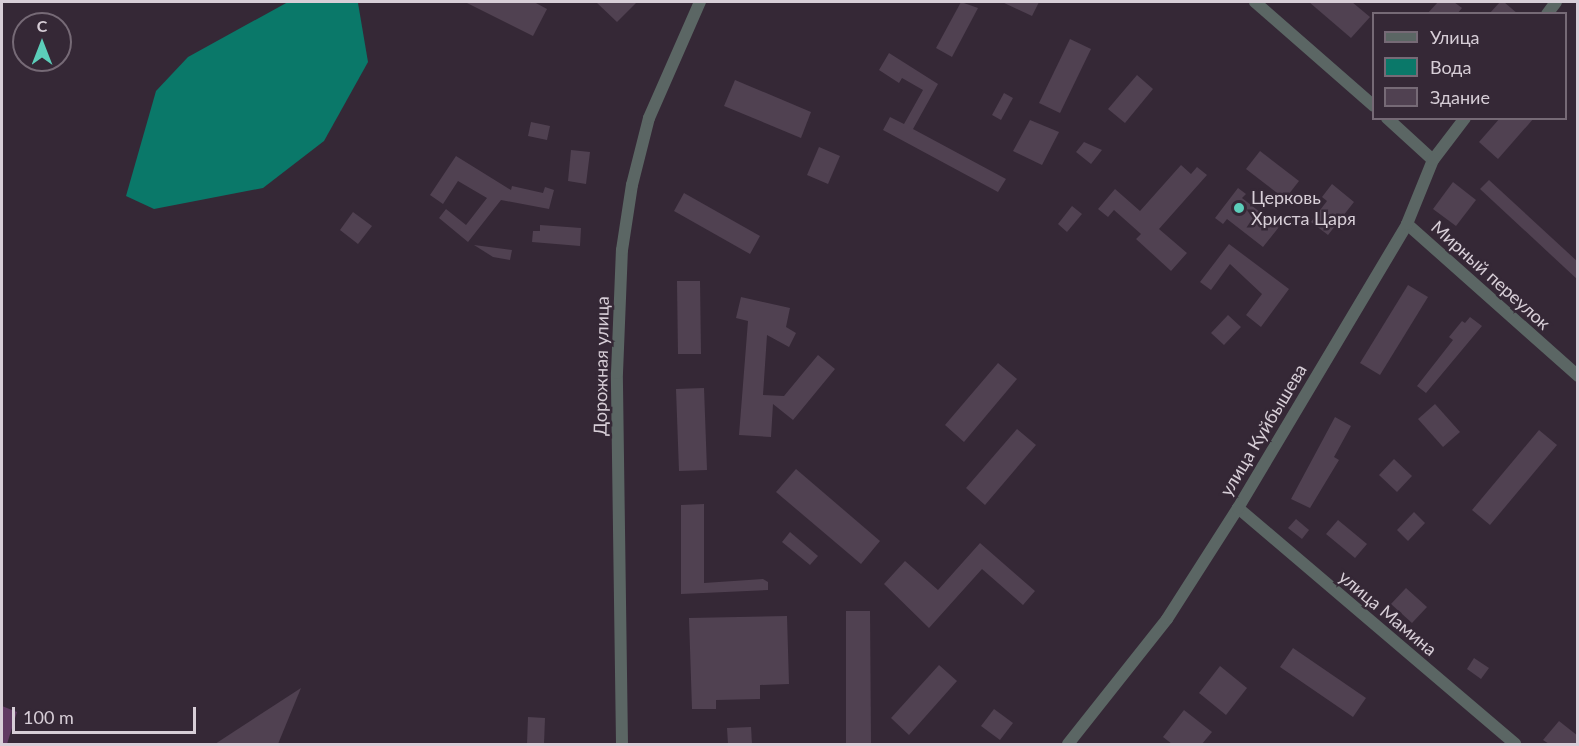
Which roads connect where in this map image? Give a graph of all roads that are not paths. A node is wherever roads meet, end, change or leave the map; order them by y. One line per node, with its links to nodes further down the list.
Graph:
1 (700, 2): 10 (street, Дорожная улица)
2 (1256, 2): 3 (street)
3 (1372, 104)
4 (1389, 120): 6 (street)
5 (1463, 120): 6 (street, улица Куйбышева)
6 (1433, 160): 7 (street, улица Куйбышева)
7 (1407, 224): 8 (street, Мирный переулок); 9 (street, улица Куйбышева)
8 (1578, 376)
9 (1238, 508): 11 (street, улица Куйбышева); 12 (street, улица Мамина)
10 (622, 744)
11 (1068, 744)
12 (1515, 744)

